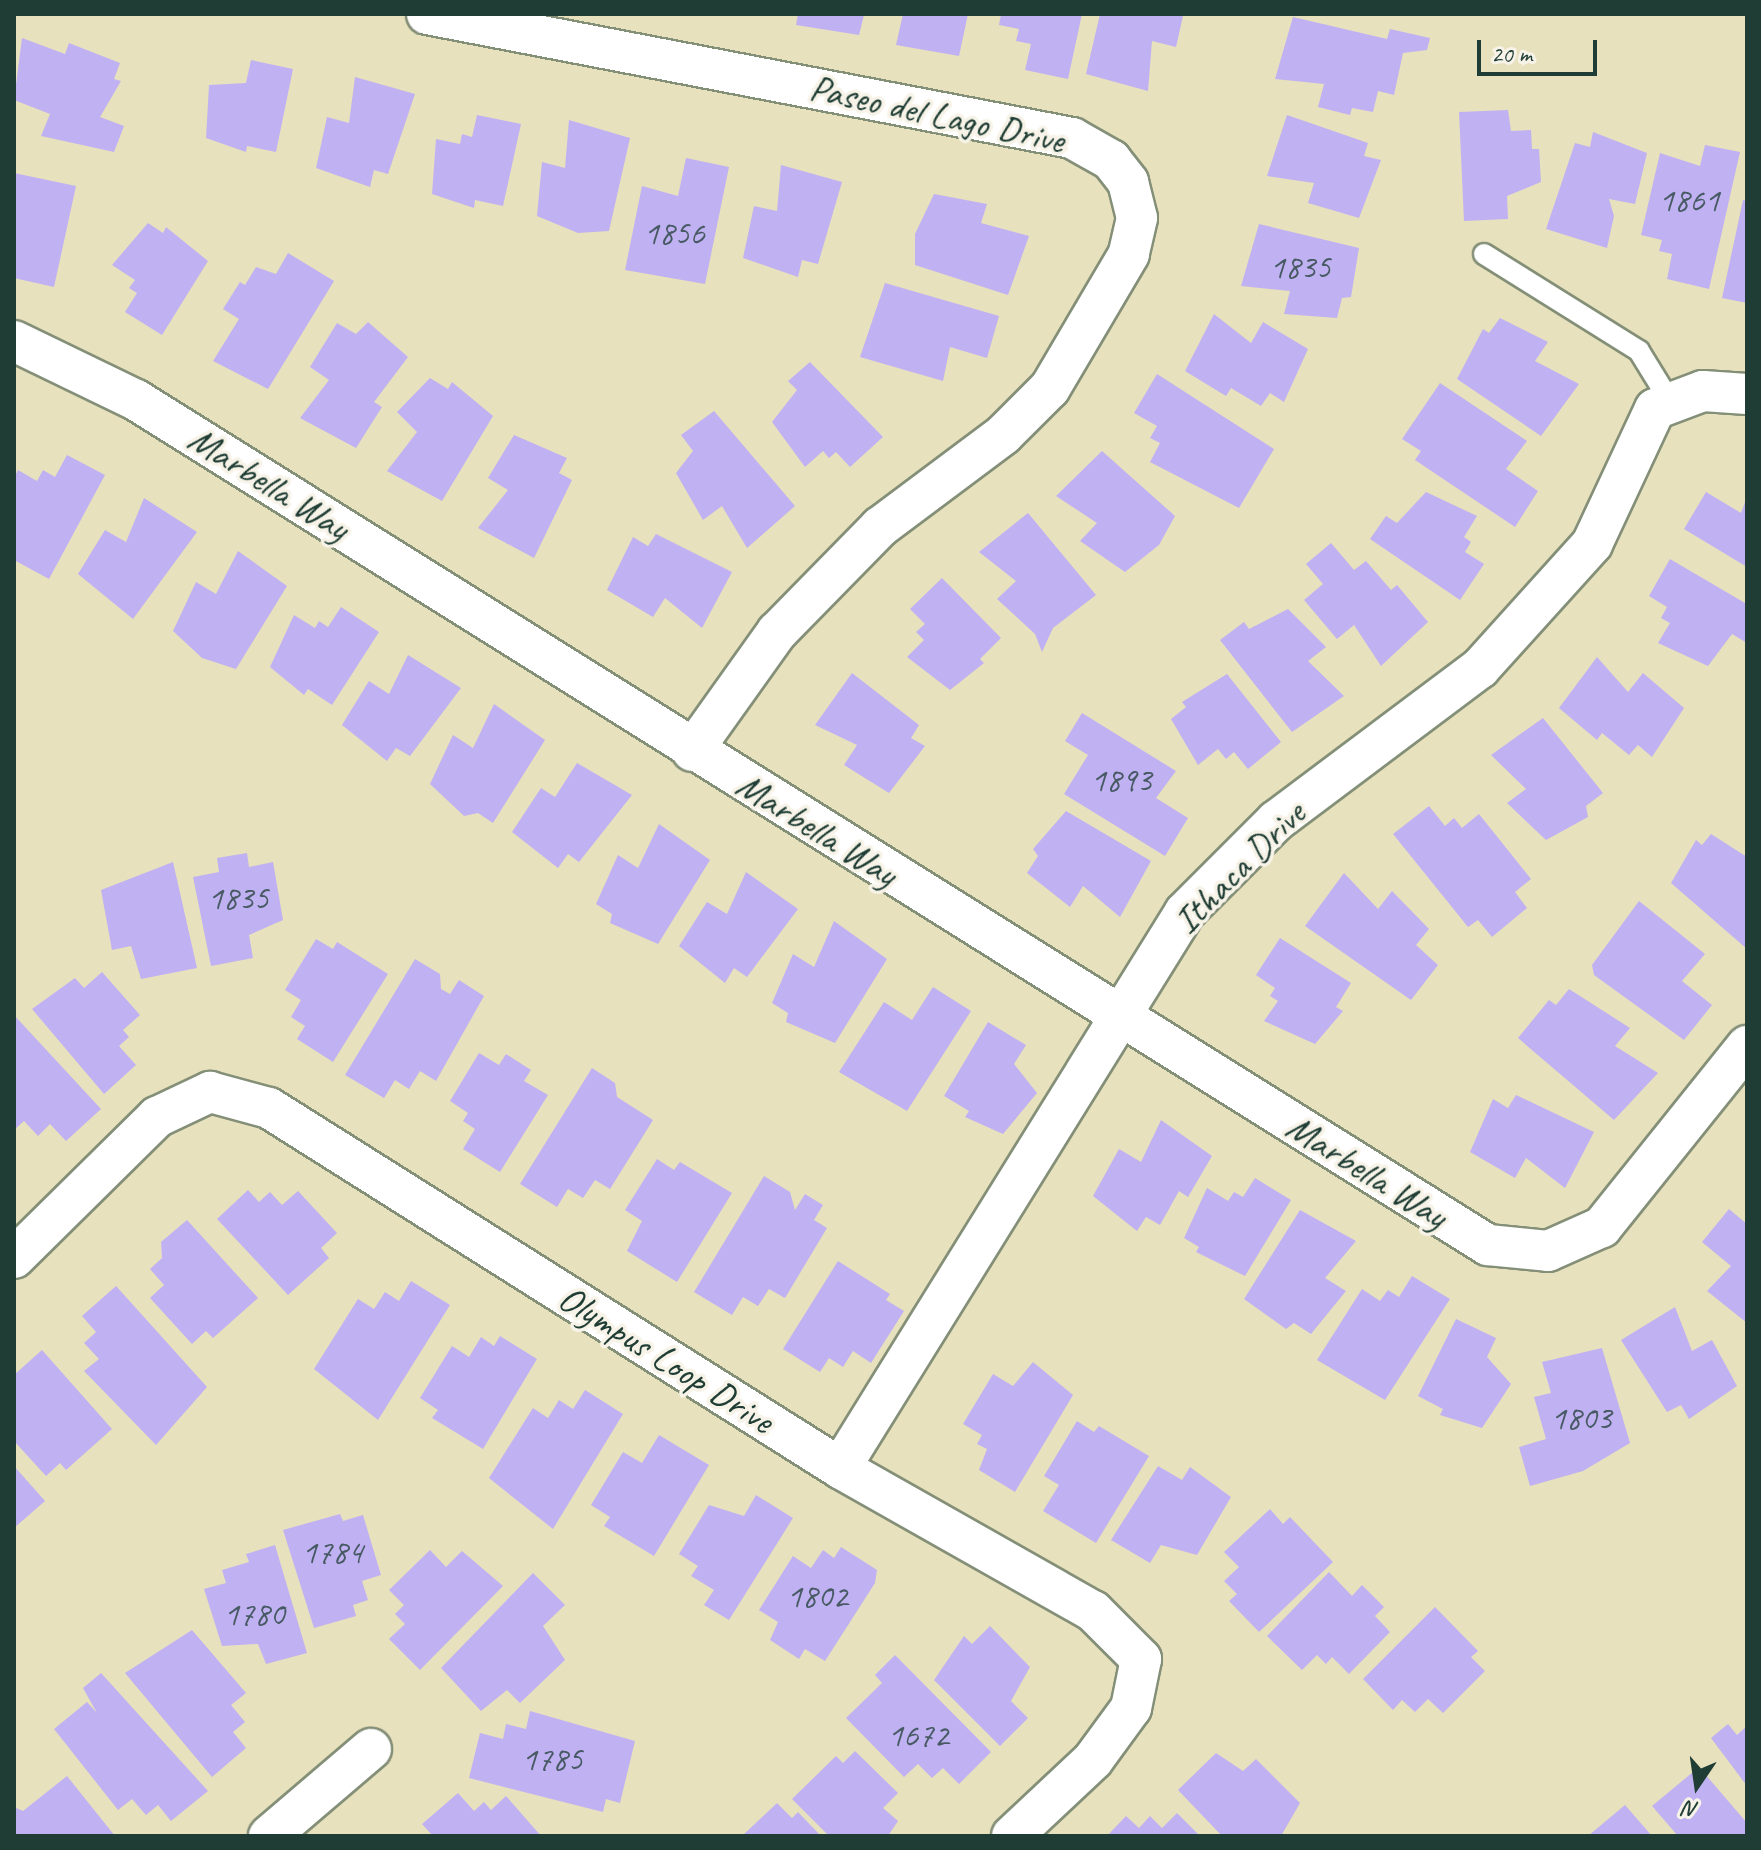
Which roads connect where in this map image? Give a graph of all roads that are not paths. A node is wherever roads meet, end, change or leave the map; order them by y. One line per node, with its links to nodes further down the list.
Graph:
1 (427, 14): 6 (street, Paseo del Lago Drive)
2 (1484, 254): 5 (lane)
3 (28, 348): 6 (street, Marbella Way)
4 (1747, 394): 5 (street, Ithaca Drive)
5 (1671, 403): 7 (street, Ithaca Drive)
6 (692, 751): 7 (street, Marbella Way)
7 (1117, 1015): 8 (street, Marbella Way); 10 (street, Ithaca Drive)
8 (1747, 1046)
9 (14, 1258): 10 (street, Olympus Loop Drive)
10 (840, 1468): 13 (street, Olympus Loop Drive)
11 (371, 1749): 12 (street)
12 (269, 1836)
13 (1012, 1836)

